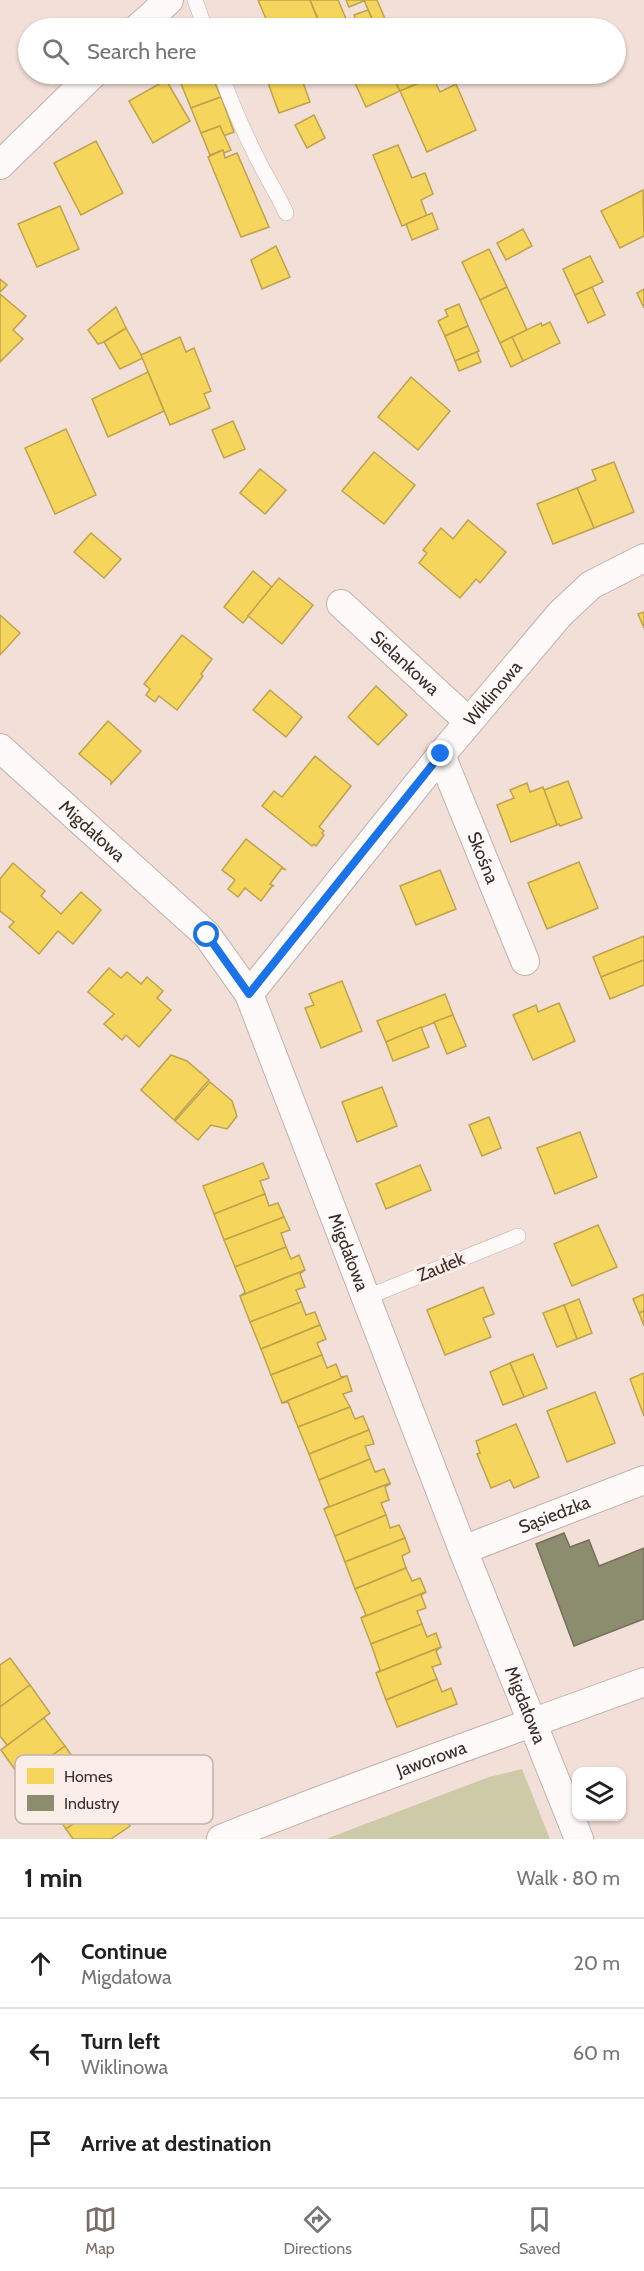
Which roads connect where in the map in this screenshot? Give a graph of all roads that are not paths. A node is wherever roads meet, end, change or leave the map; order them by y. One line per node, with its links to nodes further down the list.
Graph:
1 (169, 0): 3 (street)
2 (195, 0): 4 (lane)
3 (149, 18)
4 (201, 18)
5 (83, 84): 7 (street)
6 (224, 84): 8 (lane)
7 (0, 165)
8 (286, 213)
9 (644, 558): 11 (street, Wiklinowa)
10 (342, 604): 11 (street, Sielankowa)
11 (469, 722): 13 (street, Wiklinowa)
12 (0, 748): 15 (street, Migdałowa)
13 (441, 754): 14 (street, Skośna); 15 (street, Wiklinowa)
14 (525, 961)
15 (249, 994): 17 (street, Migdałowa)
16 (518, 1236): 17 (lane, Zaułek)
17 (365, 1298): 19 (street, Migdałowa)
18 (644, 1480): 19 (street, Sąsiedzka)
19 (463, 1550): 21 (street, Migdałowa)
20 (644, 1682): 21 (street, Jaworowa)
21 (532, 1723): 22 (street, Jaworowa); 23 (street, Migdałowa)
22 (221, 1839)
23 (579, 1839)

